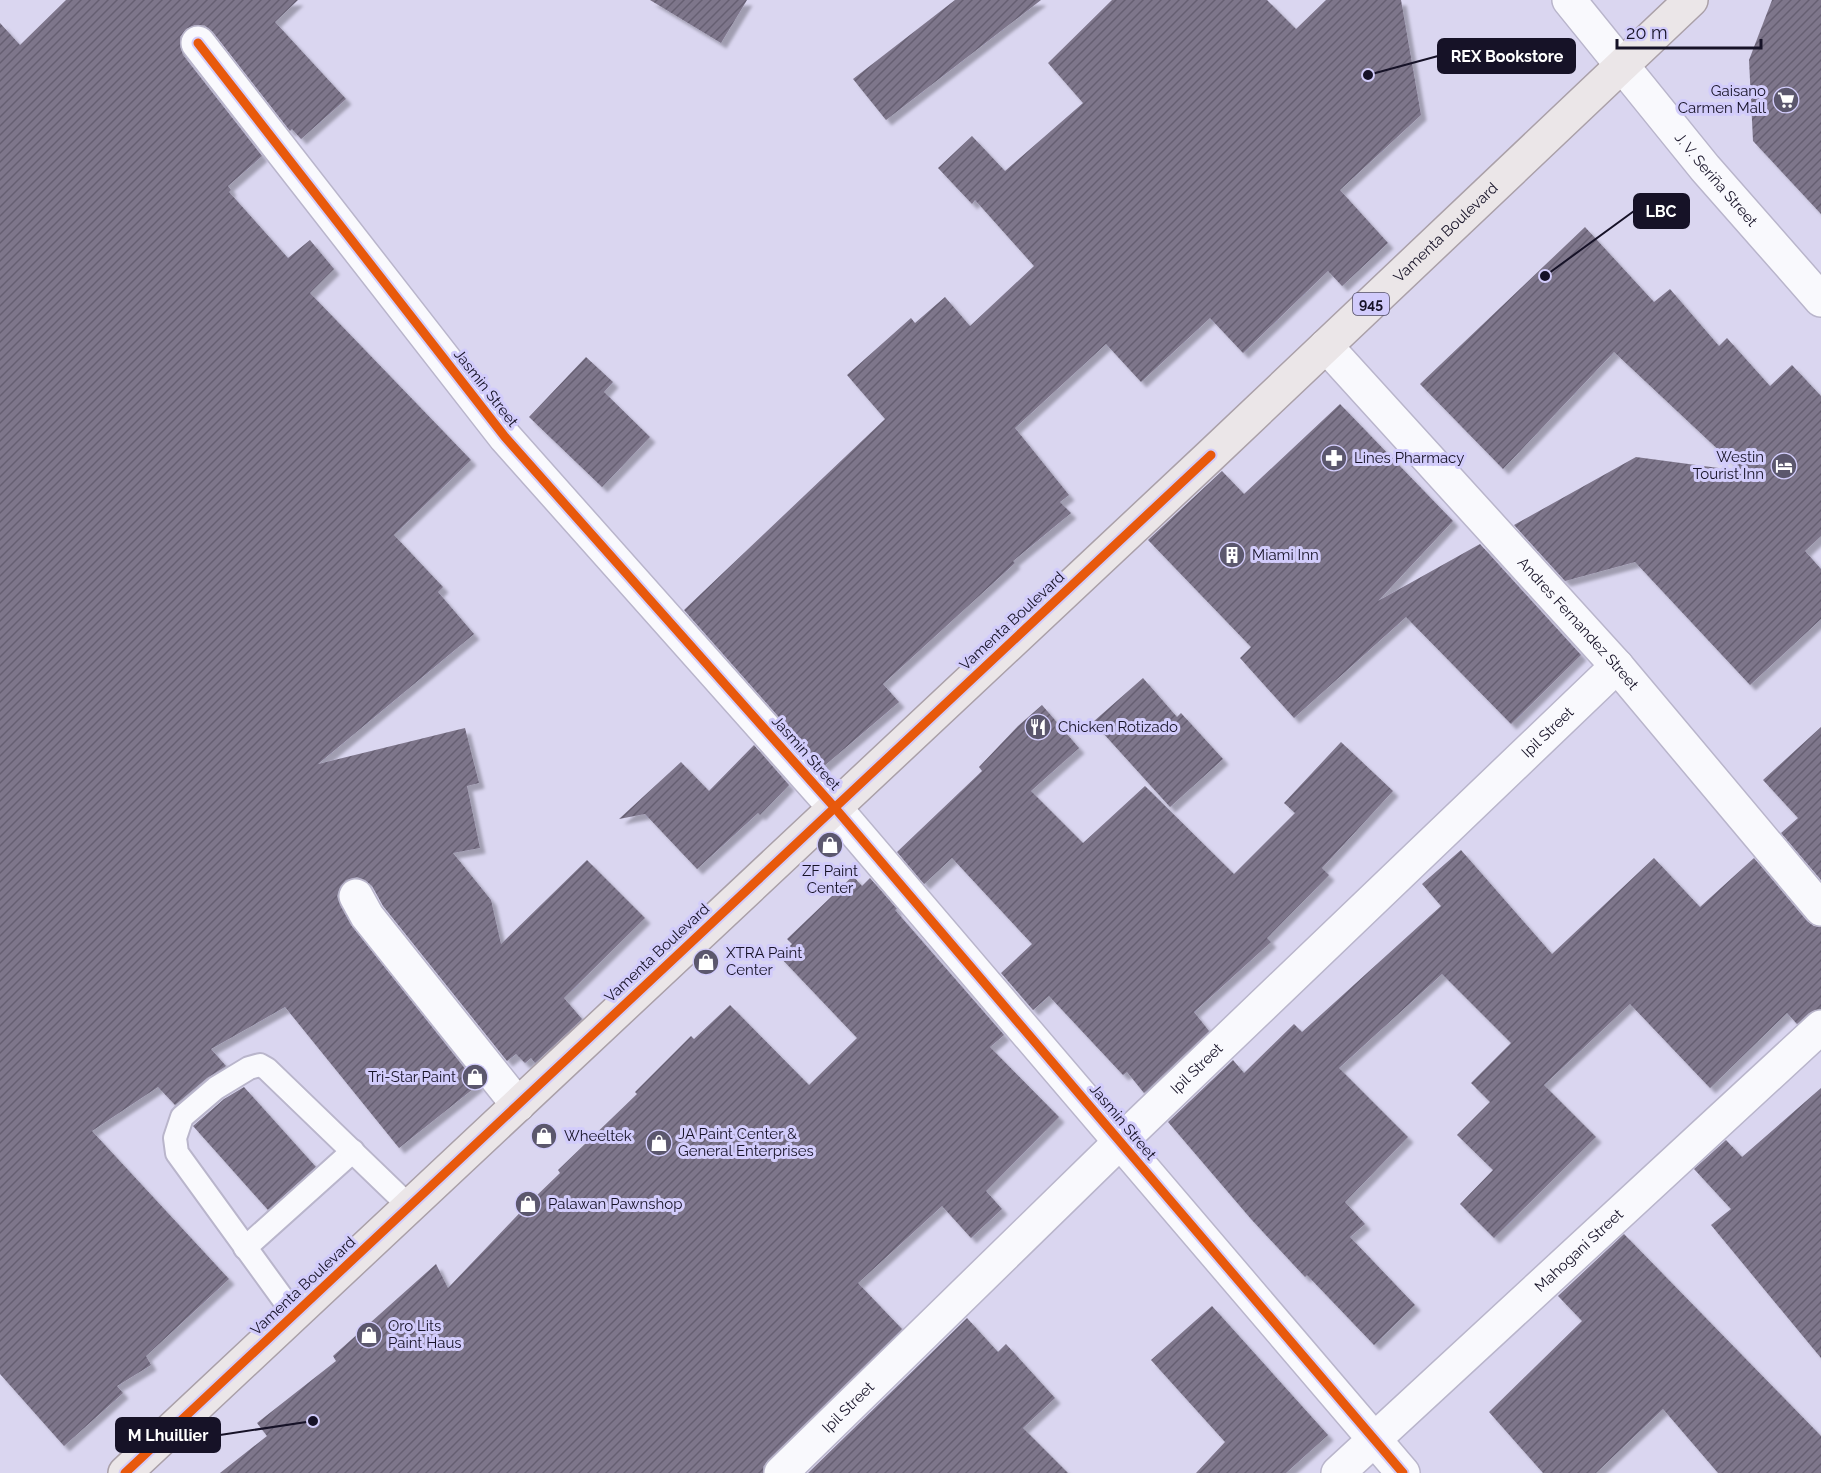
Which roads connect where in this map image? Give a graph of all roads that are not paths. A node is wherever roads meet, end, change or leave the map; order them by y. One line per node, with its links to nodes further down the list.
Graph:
1 (1569, 0): 4 (street, J. V. Seriña Street)
2 (1691, 0): 4 (main road, Vamenta Boulevard / 945)
3 (198, 44): 8 (street, Jasmin Street)
4 (1621, 66): 5 (street, J. V. Seriña Street); 6 (main road, Vamenta Boulevard / 945)
5 (1821, 300)
6 (1326, 346): 7 (street, Andres Fernandez Street); 8 (main road, Vamenta Boulevard / 945)
7 (1617, 666): 10 (street, Andres Fernandez Street); 13 (street, Ipil Street)
8 (835, 808): 12 (main road, Vamenta Boulevard / 945); 13 (street, Jasmin Street)
9 (356, 896): 12 (street)
10 (1821, 909)
11 (1821, 1027): 18 (street, Mahogani Street)
12 (518, 1105): 15 (main road, Vamenta Boulevard / 945)
13 (1120, 1142): 18 (street, Jasmin Street); 20 (street, Ipil Street)
14 (353, 1151): 15 (lane); 16 (lane); 16 (lane)
15 (410, 1206): 17 (main road, Vamenta Boulevard / 945)
16 (245, 1248): 17 (lane)
17 (294, 1314): 19 (main road, Vamenta Boulevard / 945)
18 (1374, 1440): 21 (street, Mahogani Street); 22 (street, Jasmin Street)
19 (124, 1473)
20 (781, 1473)
21 (1338, 1473)
22 (1403, 1473)

